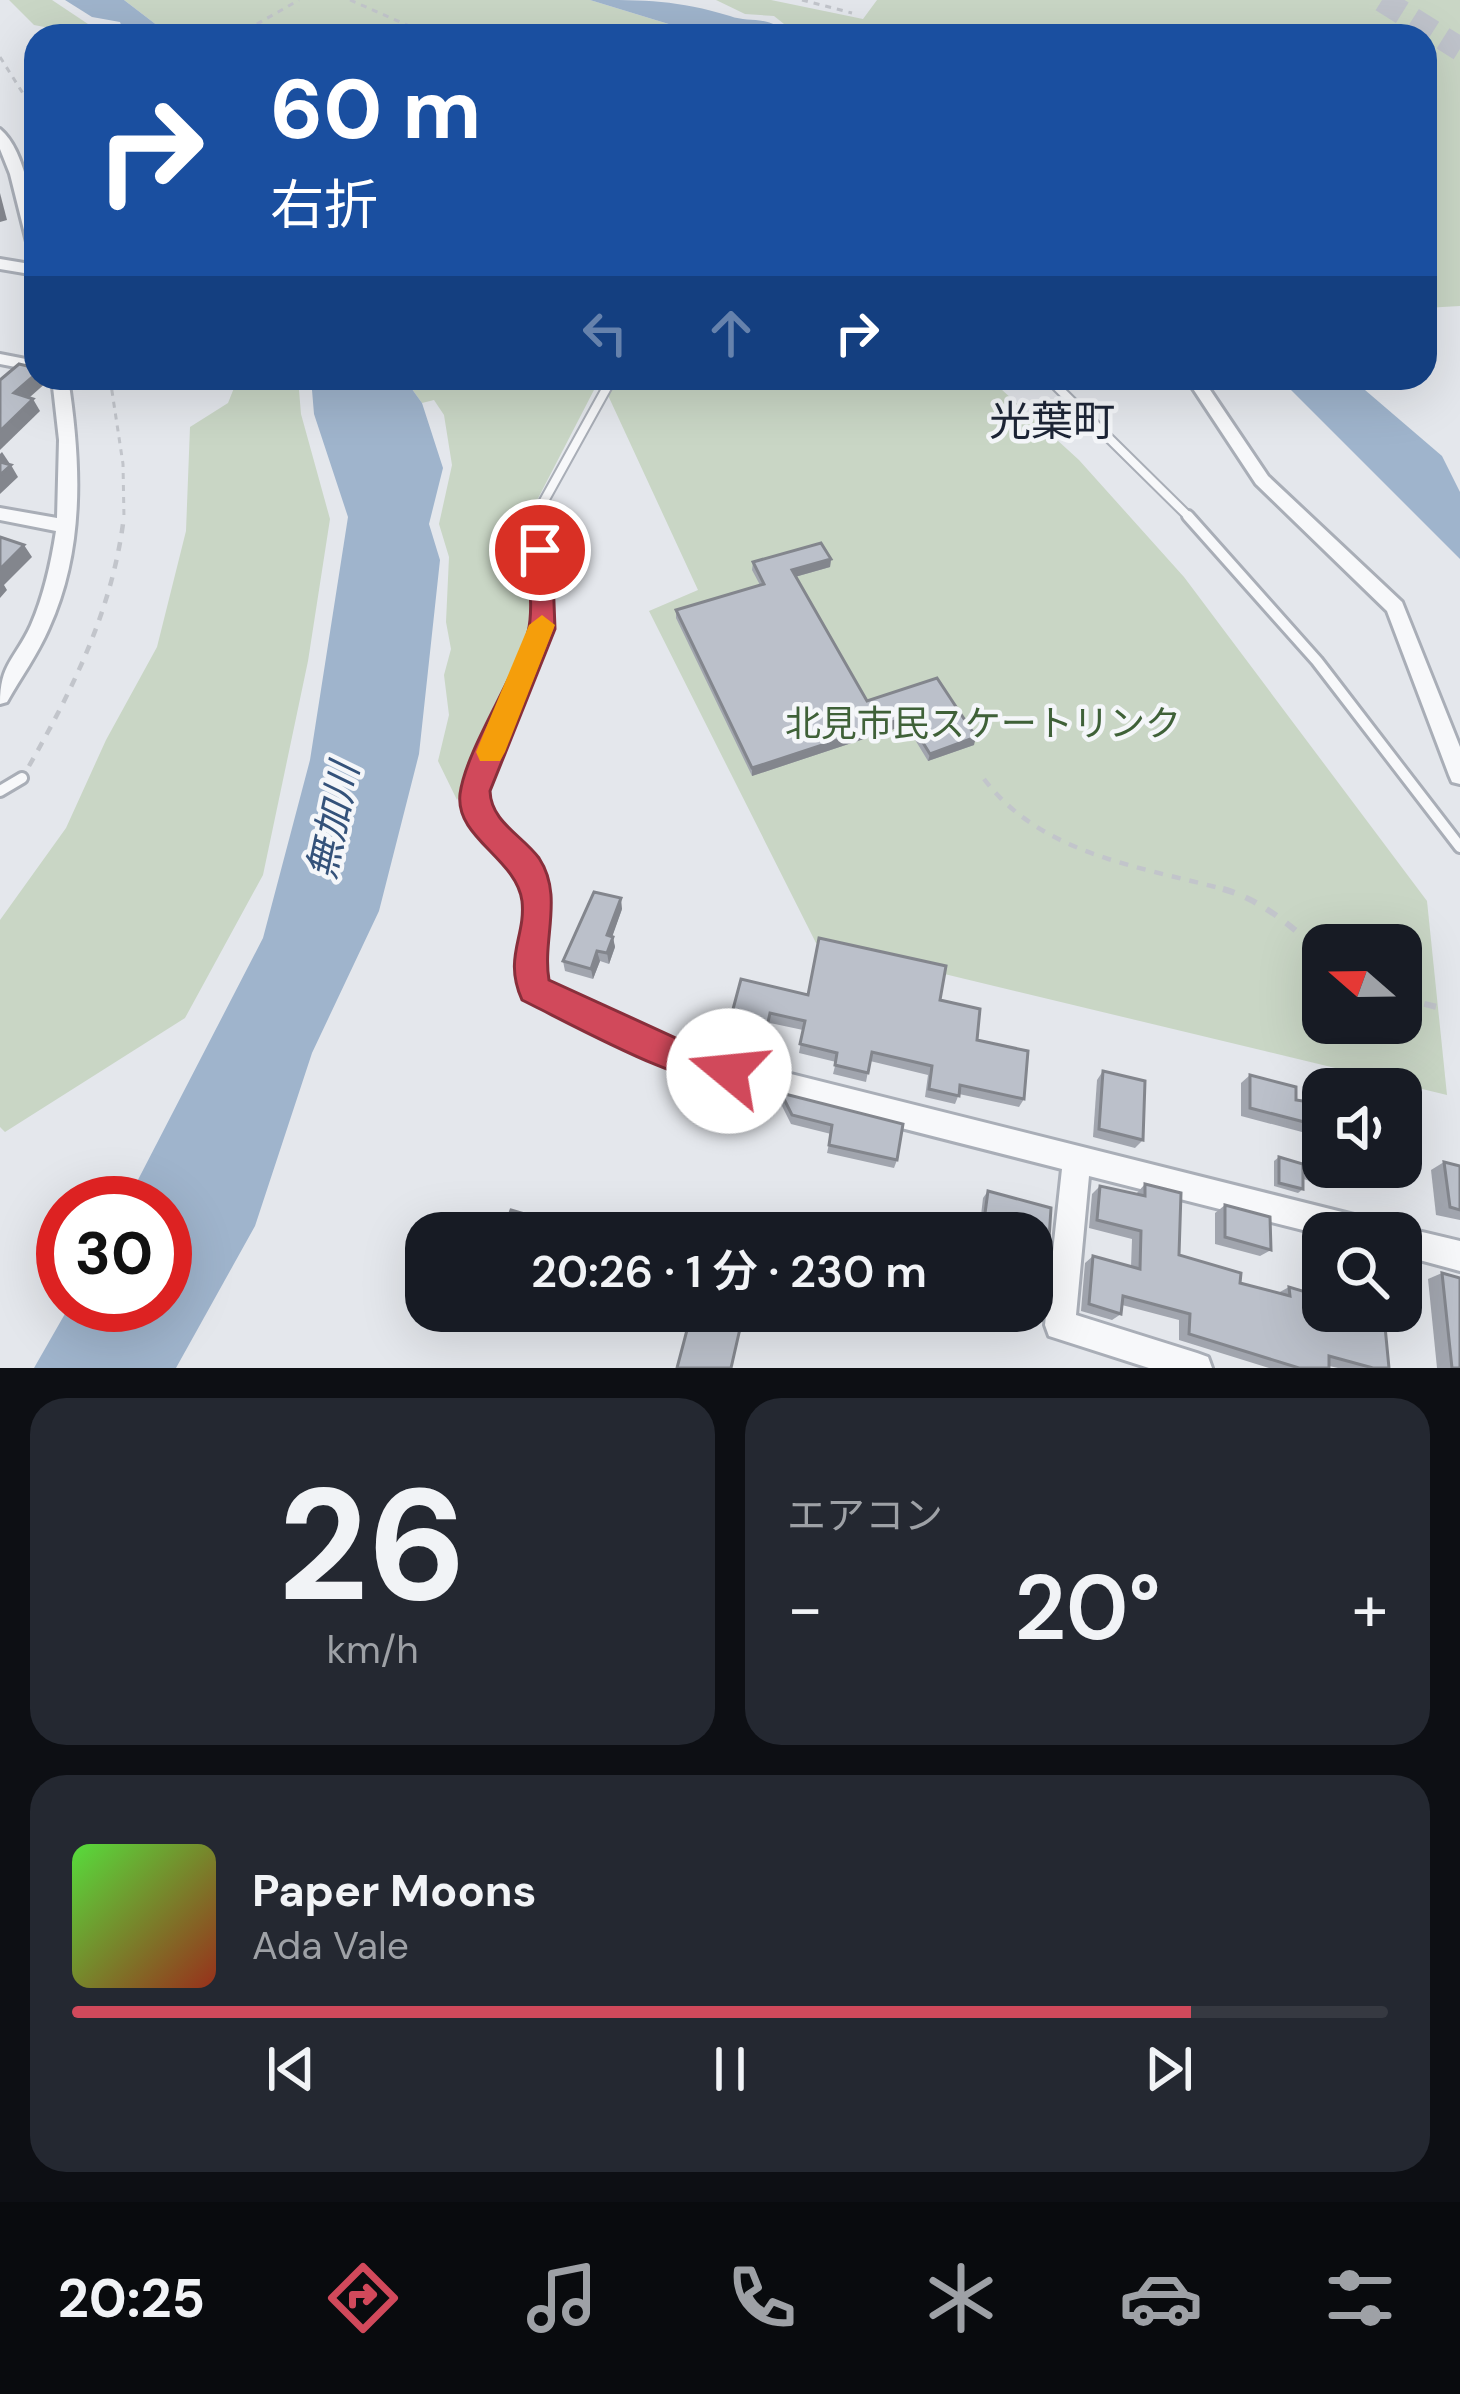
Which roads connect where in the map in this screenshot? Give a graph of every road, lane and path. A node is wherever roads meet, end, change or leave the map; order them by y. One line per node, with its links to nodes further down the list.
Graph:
1 (299, 0): 5 (path)
2 (350, 0): 6 (path)
3 (802, 0): 4 (path)
4 (852, 13)
5 (257, 24)
6 (404, 24)
7 (0, 57): 8 (path)
8 (24, 95)
9 (0, 133): 10 (street)
10 (24, 202)
11 (62, 390): 17 (street)
12 (112, 390): 20 (path)
13 (606, 390): 25 (lane)
14 (1061, 390): 23 (lane)
15 (1202, 390): 19 (street)
16 (0, 514): 17 (street)
17 (67, 526): 18 (street)
18 (0, 696)
19 (1460, 775)
20 (22, 778): 22 (lane)
21 (984, 779): 24 (path)
22 (0, 790)
23 (1460, 848)
24 (1302, 935)
25 (534, 989): 28 (street)
26 (1422, 1003): 27 (path)
27 (1437, 1007)
28 (1077, 1159): 29 (street); 32 (street)
29 (1302, 1216)
30 (1422, 1246): 31 (street)
31 (1460, 1256)
32 (1197, 1368)

